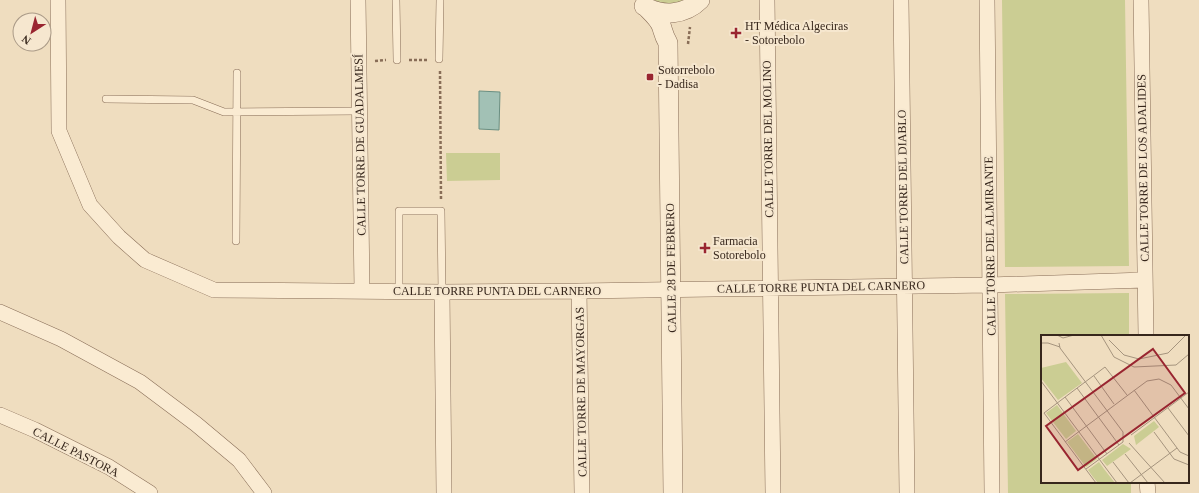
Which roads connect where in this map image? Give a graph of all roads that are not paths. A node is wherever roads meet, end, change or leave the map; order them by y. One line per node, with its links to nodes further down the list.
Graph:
1 (58, 0): 23 (street, CALLE TORRE PUNTA DEL CARNERO)
2 (358, 0): 16 (street, CALLE TORRE DE GUADALMESÍ)
3 (396, 0): 13 (lane)
4 (440, 0): 12 (lane)
5 (767, 0): 22 (street, CALLE TORRE DEL MOLINO)
6 (901, 0): 21 (street, CALLE TORRE DEL DIABLO)
7 (987, 0): 20 (street, CALLE TORRE DEL ALMIRANTE)
8 (1141, 0): 19 (street, CALLE TORRE DE LOS ADALIDES)
9 (642, 4): 10 (street); 11 (street, CALLE 28 DE FEBRERO)
10 (693, 11): 11 (street, CALLE 28 DE FEBRERO)
11 (668, 43): 24 (street, CALLE 28 DE FEBRERO)
12 (439, 59)
13 (397, 60)
14 (237, 73): 17 (lane)
15 (106, 99): 17 (lane)
16 (359, 111): 17 (lane); 23 (street, CALLE TORRE DE GUADALMESÍ)
17 (237, 112): 18 (lane)
18 (236, 241)
19 (1145, 280): 20 (street, CALLE TORRE PUNTA DEL CARNERO); 29 (street, CALLE TORRE DE LOS ADALIDES)
20 (990, 285): 21 (street, CALLE TORRE PUNTA DEL CARNERO); 39 (street, CALLE TORRE DEL ALMIRANTE)
21 (905, 286): 22 (street, CALLE TORRE PUNTA DEL CARNERO); 38 (street, CALLE TORRE DEL DIABLO)
22 (770, 288): 24 (street, CALLE TORRE PUNTA DEL CARNERO); 37 (street, CALLE TORRE DEL MOLINO)
23 (362, 290): 25 (street, CALLE TORRE PUNTA DEL CARNERO)
24 (671, 290): 26 (street, CALLE TORRE PUNTA DEL CARNERO); 36 (street, CALLE 28 DE FEBRERO)
25 (399, 291): 27 (street, CALLE TORRE PUNTA DEL CARNERO); 27 (lane)
26 (579, 291): 27 (street, CALLE TORRE PUNTA DEL CARNERO); 35 (street, CALLE TORRE DE MAYORGAS)
27 (442, 292): 34 (street)
28 (0, 312): 33 (street)
29 (1146, 335)
30 (0, 415): 32 (street, CALLE PASTORA)
31 (1147, 483): 40 (street)
32 (150, 493)
33 (264, 493)
34 (444, 493)
35 (582, 493)
36 (673, 493)
37 (773, 493)
38 (908, 493)
39 (992, 493)
40 (1148, 493)

